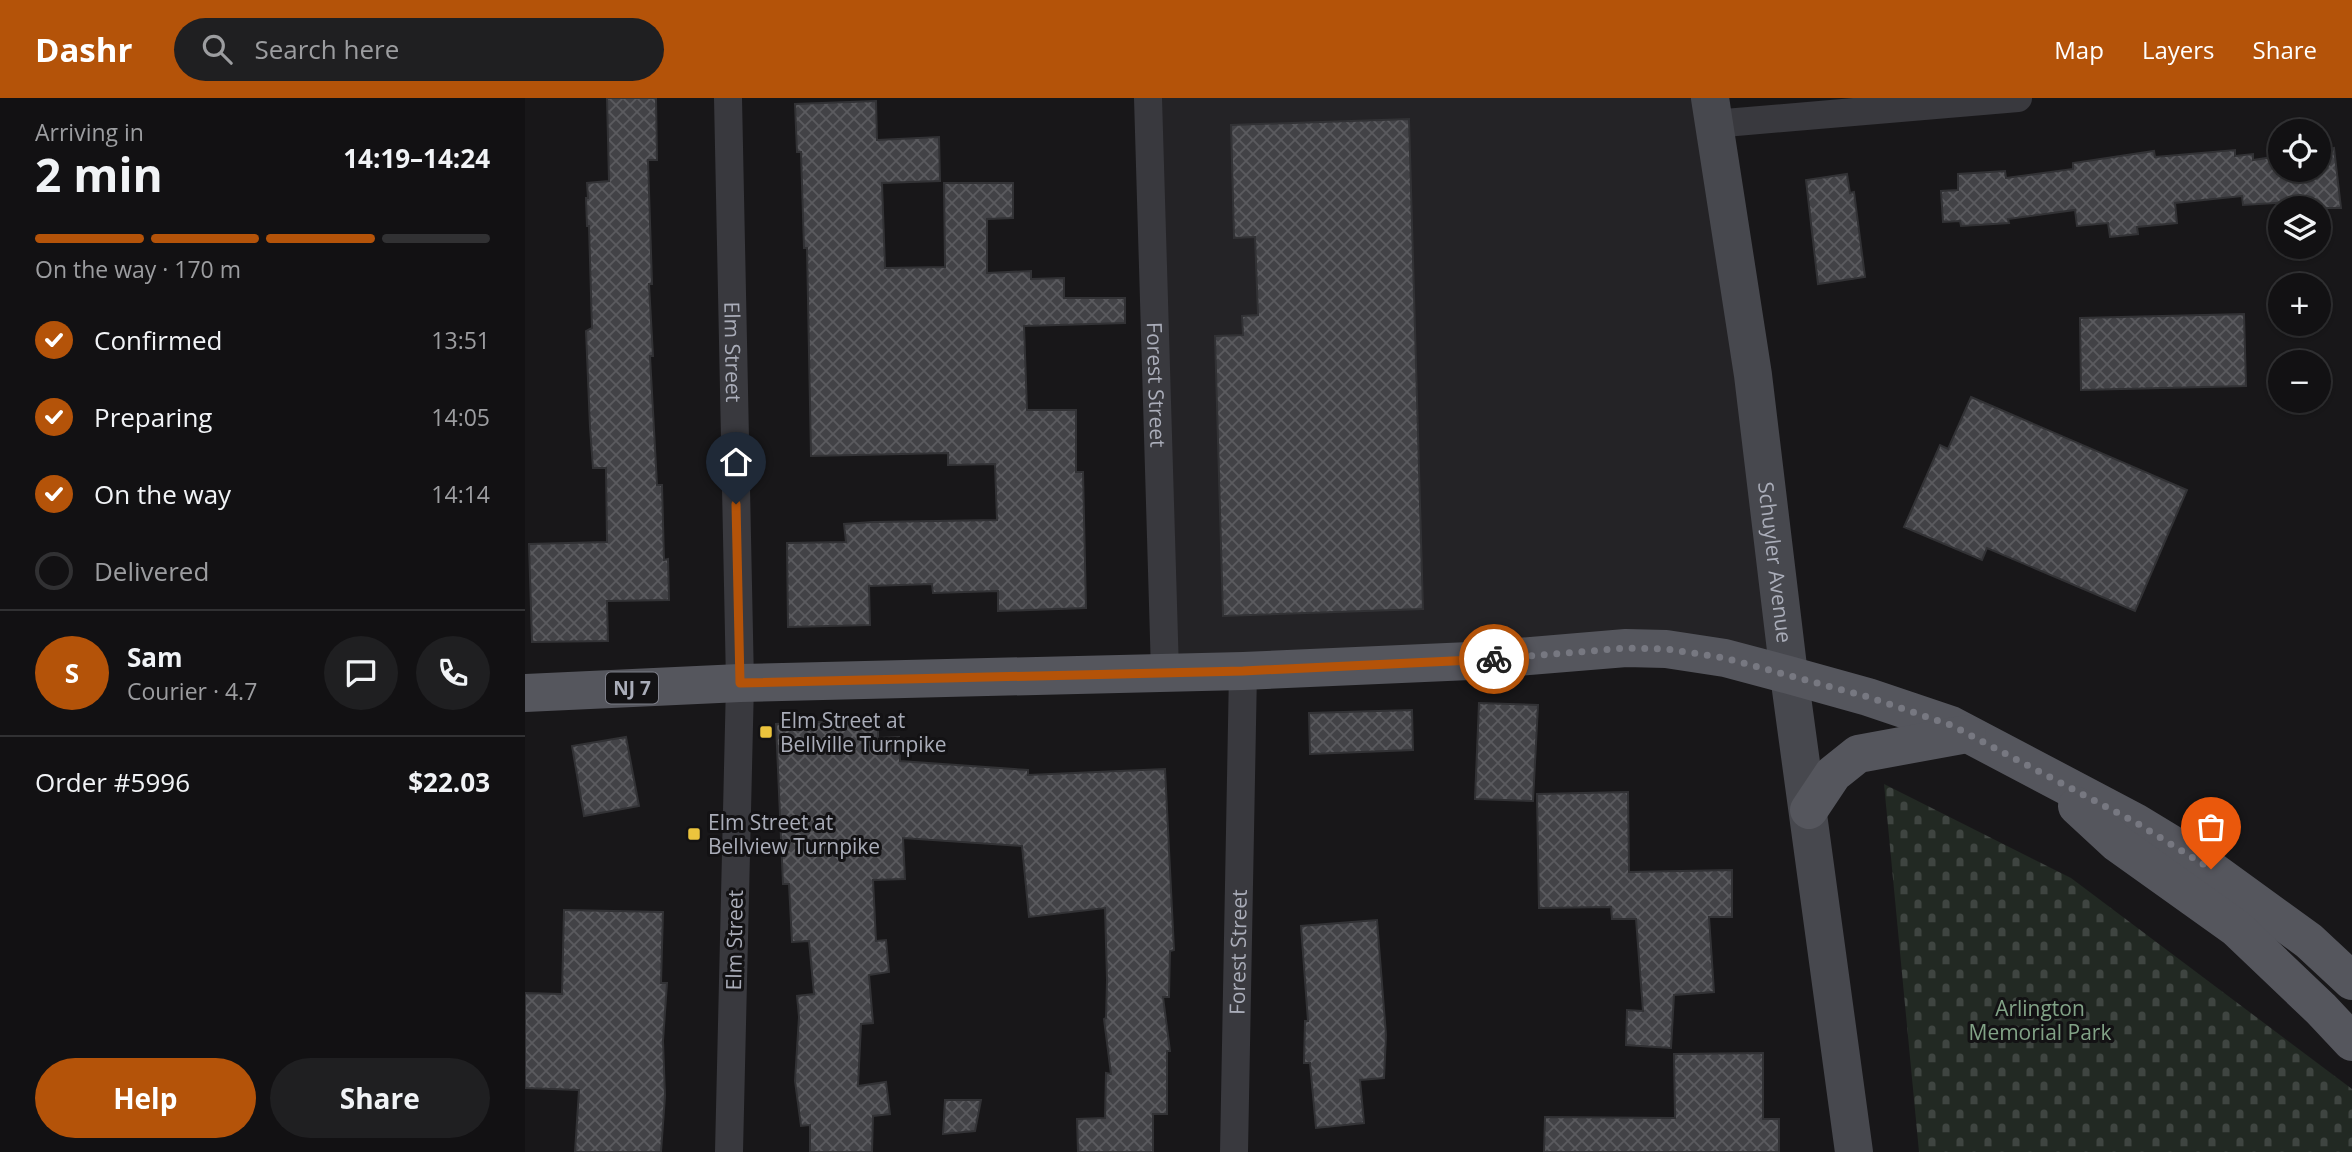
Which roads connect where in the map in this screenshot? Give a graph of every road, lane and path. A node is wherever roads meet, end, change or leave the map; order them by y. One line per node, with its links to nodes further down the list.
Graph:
1 (728, 98): 8 (street, Elm Street)
2 (1148, 98): 6 (street, Forest Street)
3 (2018, 98): 4 (street)
4 (1711, 111): 7 (street, Schuyler Avenue)
5 (1243, 671): 6 (main road, NJ 7); 7 (main road, NJ 7); 16 (street, Forest Street)
6 (1165, 672): 8 (main road, NJ 7)
7 (1789, 675): 10 (main road, NJ 7); 12 (street, Schuyler Avenue)
8 (740, 683): 9 (main road, NJ 7); 15 (street, Elm Street)
9 (525, 693)
10 (1967, 734): 11 (main road, NJ 7); 12 (main road)
11 (2040, 771): 13 (main road, NJ 7); 14 (main road, NJ 7)
12 (1809, 810): 17 (street, Schuyler Avenue)
13 (2352, 981)
14 (2352, 1042)
15 (729, 1152)
16 (1234, 1152)
17 (1854, 1152)

